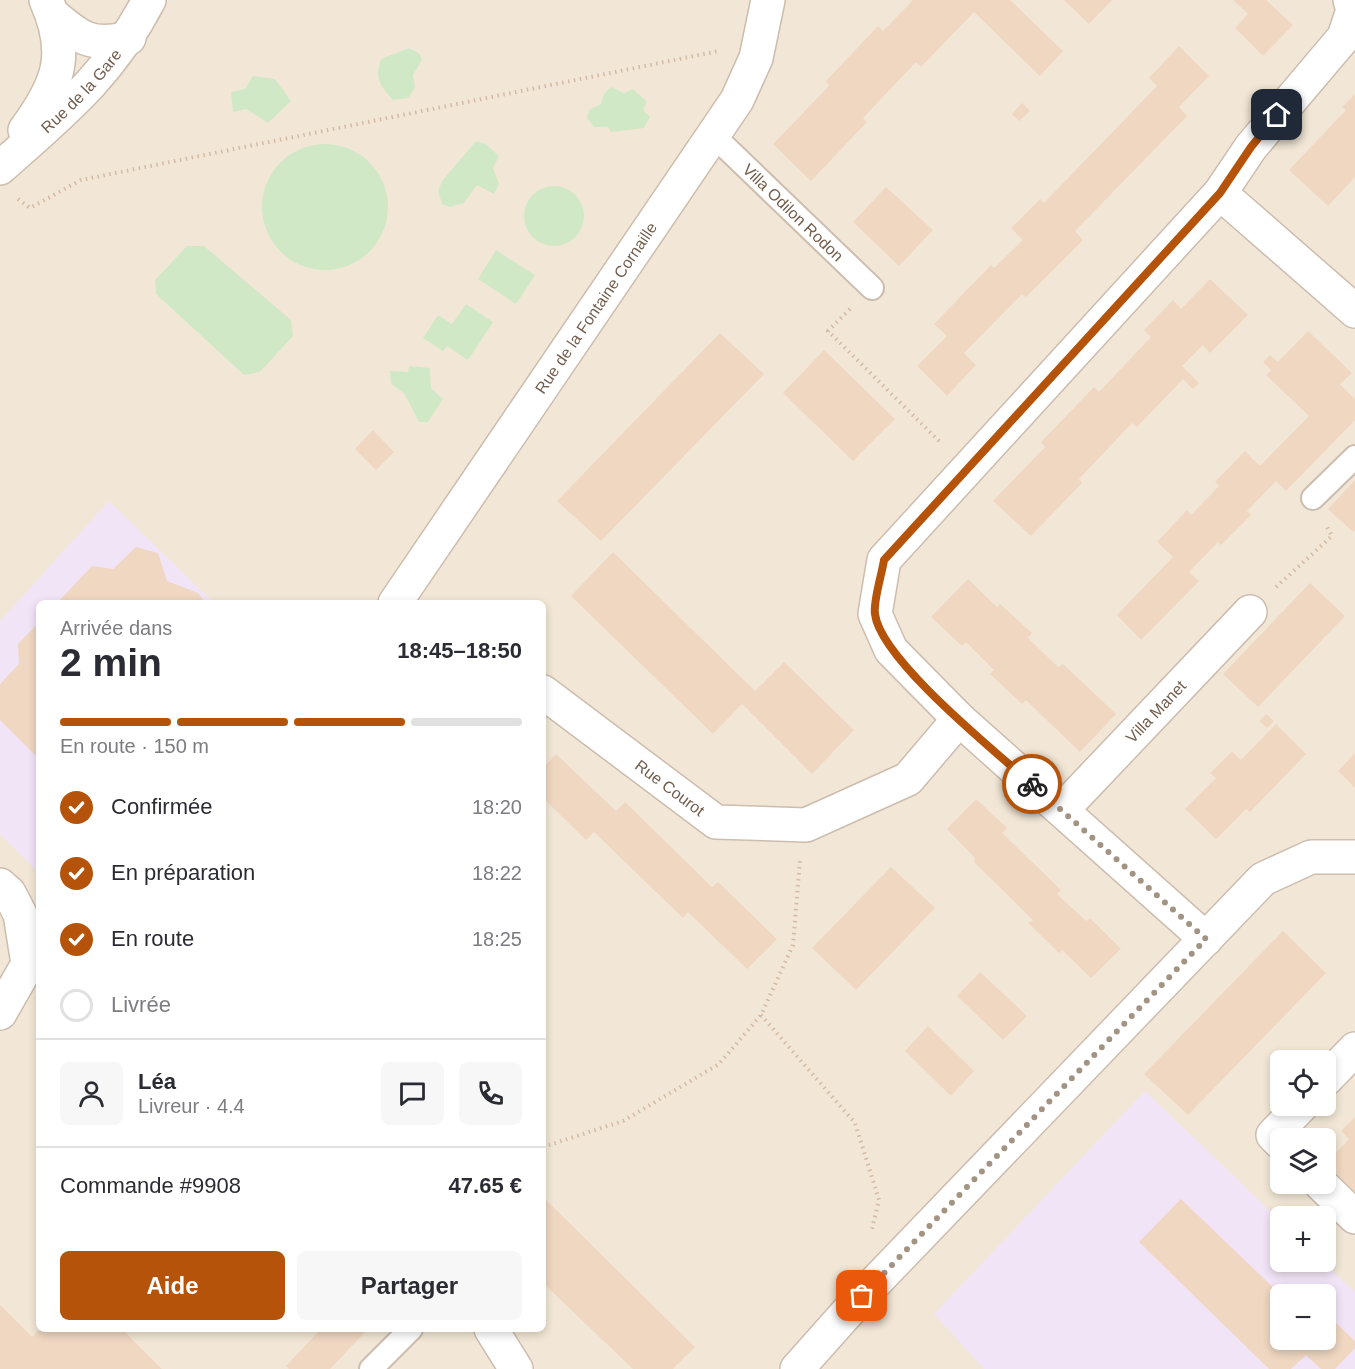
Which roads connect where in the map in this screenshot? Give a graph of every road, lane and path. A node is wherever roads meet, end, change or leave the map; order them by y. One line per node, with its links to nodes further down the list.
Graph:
1 (149, 0): 5 (street, Rue de la Gare)
2 (768, 0): 7 (street, Rue de la Fontaine Cornaille)
3 (1350, 0): 9 (street)
4 (49, 7): 5 (street); 8 (street)
5 (129, 38): 8 (street, Rue de la Gare)
6 (726, 58): 8 (path)
7 (714, 136): 10 (lane, Villa Odilon Rodon); 15 (street, Rue de la Fontaine Cornaille)
8 (5, 176)
9 (1220, 193): 11 (street); 13 (street)
10 (872, 288): 13 (path)
11 (1355, 311)
12 (1355, 457): 14 (lane)
13 (968, 468): 18 (street)
14 (1313, 498): 16 (path)
15 (409, 598)
16 (1250, 612): 19 (street, Villa Manet)
17 (546, 694): 20 (street, Rue Courot)
18 (959, 719): 19 (street); 20 (street, Rue Courot)
19 (1062, 810): 23 (street)
20 (803, 825): 25 (path)
21 (1355, 856): 23 (street)
22 (0, 885): 24 (street)
23 (1206, 939): 38 (street)
24 (0, 1013)
25 (761, 1016): 30 (path); 33 (path)
26 (1355, 1049): 27 (street)
27 (1336, 1069)
28 (1291, 1116): 29 (street)
29 (1280, 1128)
30 (546, 1146)
31 (1331, 1194): 32 (street)
32 (1355, 1217)
33 (869, 1240)
34 (408, 1332): 36 (lane)
35 (493, 1332): 37 (street)
36 (371, 1369)
37 (516, 1369)
38 (797, 1369)

